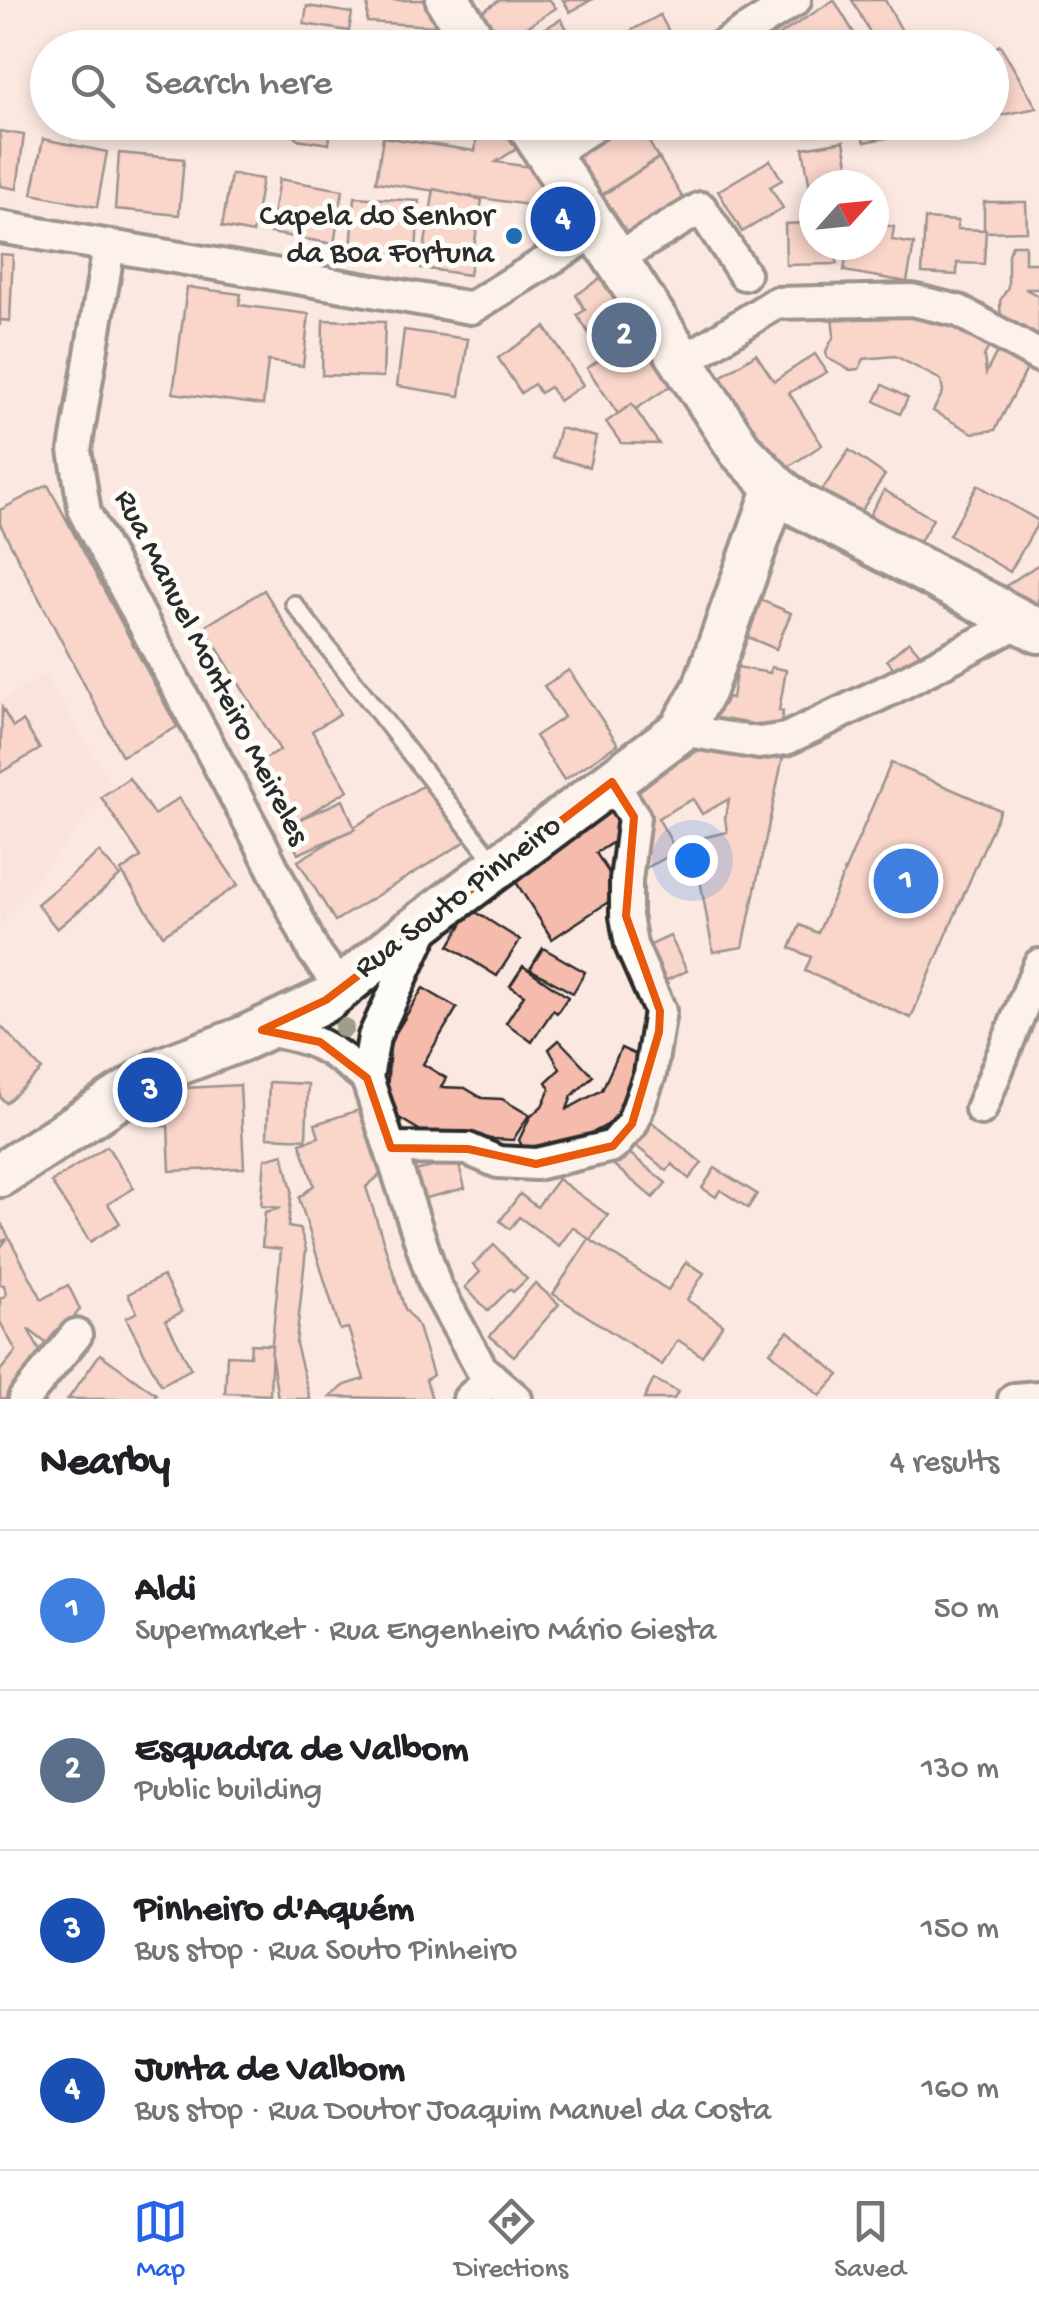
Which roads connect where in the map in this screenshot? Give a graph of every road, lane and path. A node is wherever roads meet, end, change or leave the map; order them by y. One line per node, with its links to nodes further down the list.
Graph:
1 (448, 0): 3 (street)
2 (796, 0): 4 (street)
3 (467, 30)
4 (748, 30)
5 (538, 140): 8 (street)
6 (0, 227): 7 (street)
7 (109, 246): 8 (street); 20 (street, Rua Manuel Monteiro Meireles)
8 (605, 246): 9 (street); 11 (street)
9 (744, 274)
10 (1039, 356): 11 (street)
11 (681, 363): 12 (street)
12 (776, 488): 14 (street); 15 (street, Rua Souto Pinheiro)
13 (294, 604): 17 (lane)
14 (1033, 621): 15 (street)
15 (680, 730): 16 (street, Rua Souto Pinheiro)
16 (612, 782): 17 (street, Rua Souto Pinheiro); 24 (street)
17 (498, 866): 18 (street, Rua Souto Pinheiro)
18 (429, 918): 20 (street, Rua Souto Pinheiro); 22 (street)
19 (1039, 965): 23 (street)
20 (341, 988): 21 (street, Rua Souto Pinheiro)
21 (262, 1030): 22 (street); 25 (street, Rua Souto Pinheiro)
22 (367, 1078): 24 (street)
23 (981, 1109)
24 (391, 1148): 27 (street)
25 (0, 1175)
26 (76, 1335): 29 (street)
27 (492, 1378): 30 (street); 31 (street)
28 (1039, 1397): 32 (street)
29 (24, 1399)
30 (469, 1399)
31 (516, 1399)
32 (1014, 1399)

